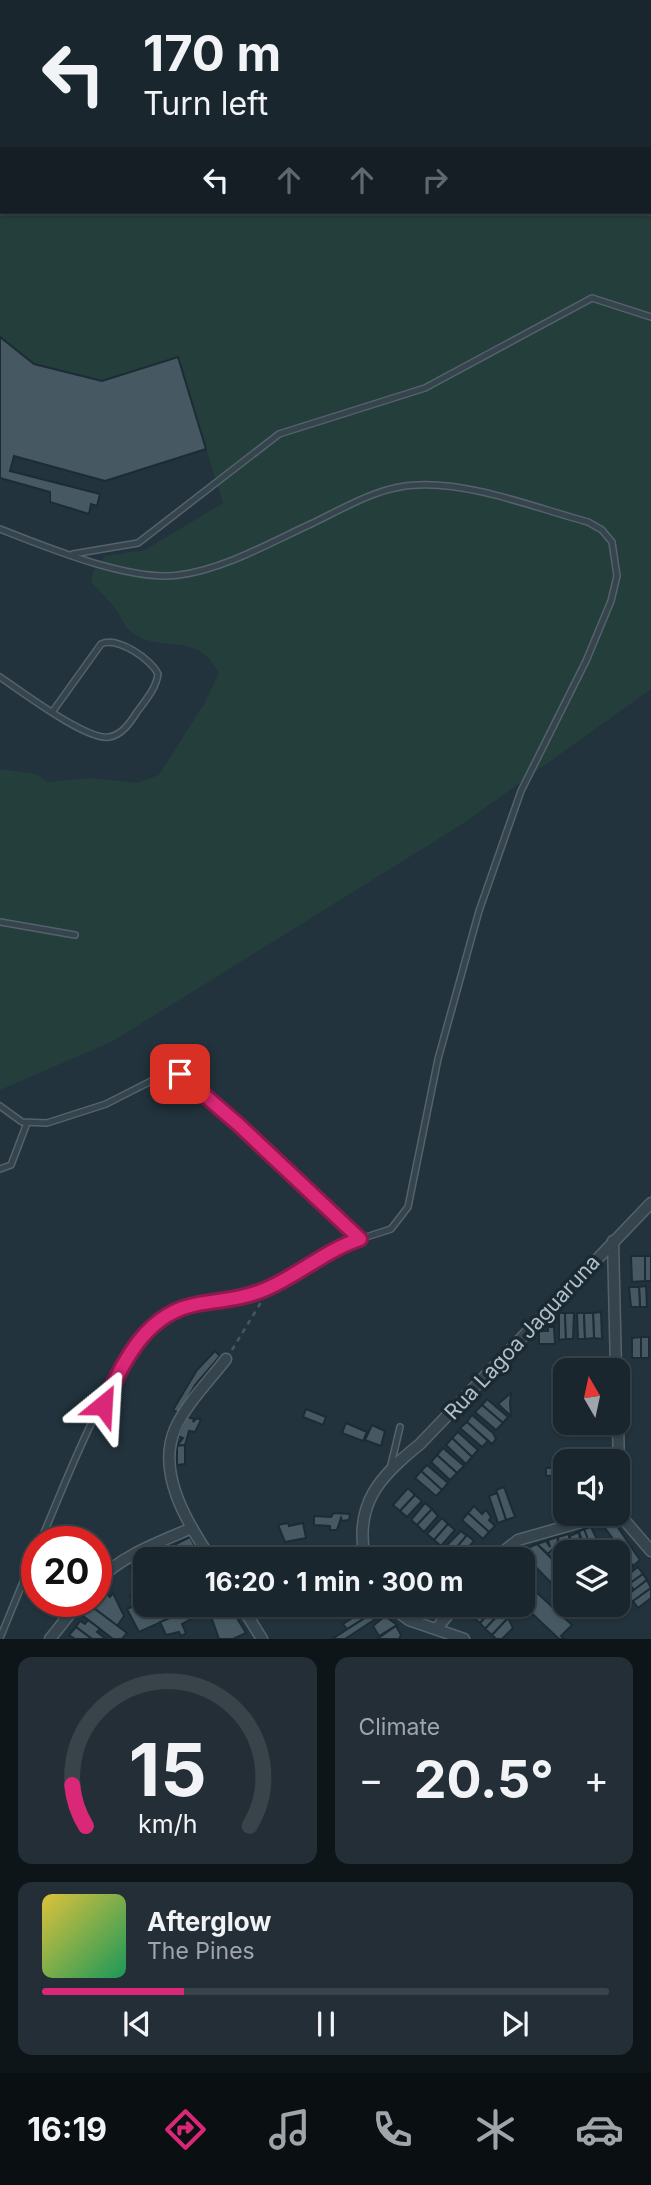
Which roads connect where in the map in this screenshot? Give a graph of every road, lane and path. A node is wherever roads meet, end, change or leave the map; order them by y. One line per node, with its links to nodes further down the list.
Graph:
1 (651, 317): 3 (lane)
2 (0, 529): 3 (lane)
3 (70, 554): 12 (lane)
4 (0, 677): 5 (lane)
5 (53, 711): 5 (lane)
6 (0, 922): 7 (lane)
7 (75, 934)
8 (0, 1106): 9 (lane)
9 (27, 1124): 10 (lane); 12 (lane)
10 (0, 1169)
11 (651, 1203): 13 (street, Rua Lagoa Jaguaruna)
12 (360, 1239): 14 (lane)
13 (613, 1241): 15 (street); 18 (street, Rua Lagoa Jaguaruna)
14 (270, 1288): 16 (path); 19 (lane)
15 (616, 1358)
16 (226, 1359): 22 (street)
17 (400, 1427): 18 (lane)
18 (390, 1469): 24 (street, Rua Lagoa Jaguaruna)
19 (47, 1526)
20 (565, 1526): 25 (street)
21 (629, 1526): 26 (street)
22 (191, 1528): 23 (street); 27 (street)
23 (204, 1547)
24 (363, 1547)
25 (509, 1547)
26 (651, 1551)
27 (112, 1567)
28 (21, 1587): 34 (lane)
29 (67, 1617): 35 (street)
30 (248, 1617): 36 (street)
31 (405, 1617): 33 (street)
32 (446, 1617): 33 (street)
33 (437, 1628): 37 (street)
34 (0, 1638)
35 (50, 1639)
36 (261, 1639)
37 (464, 1639)

